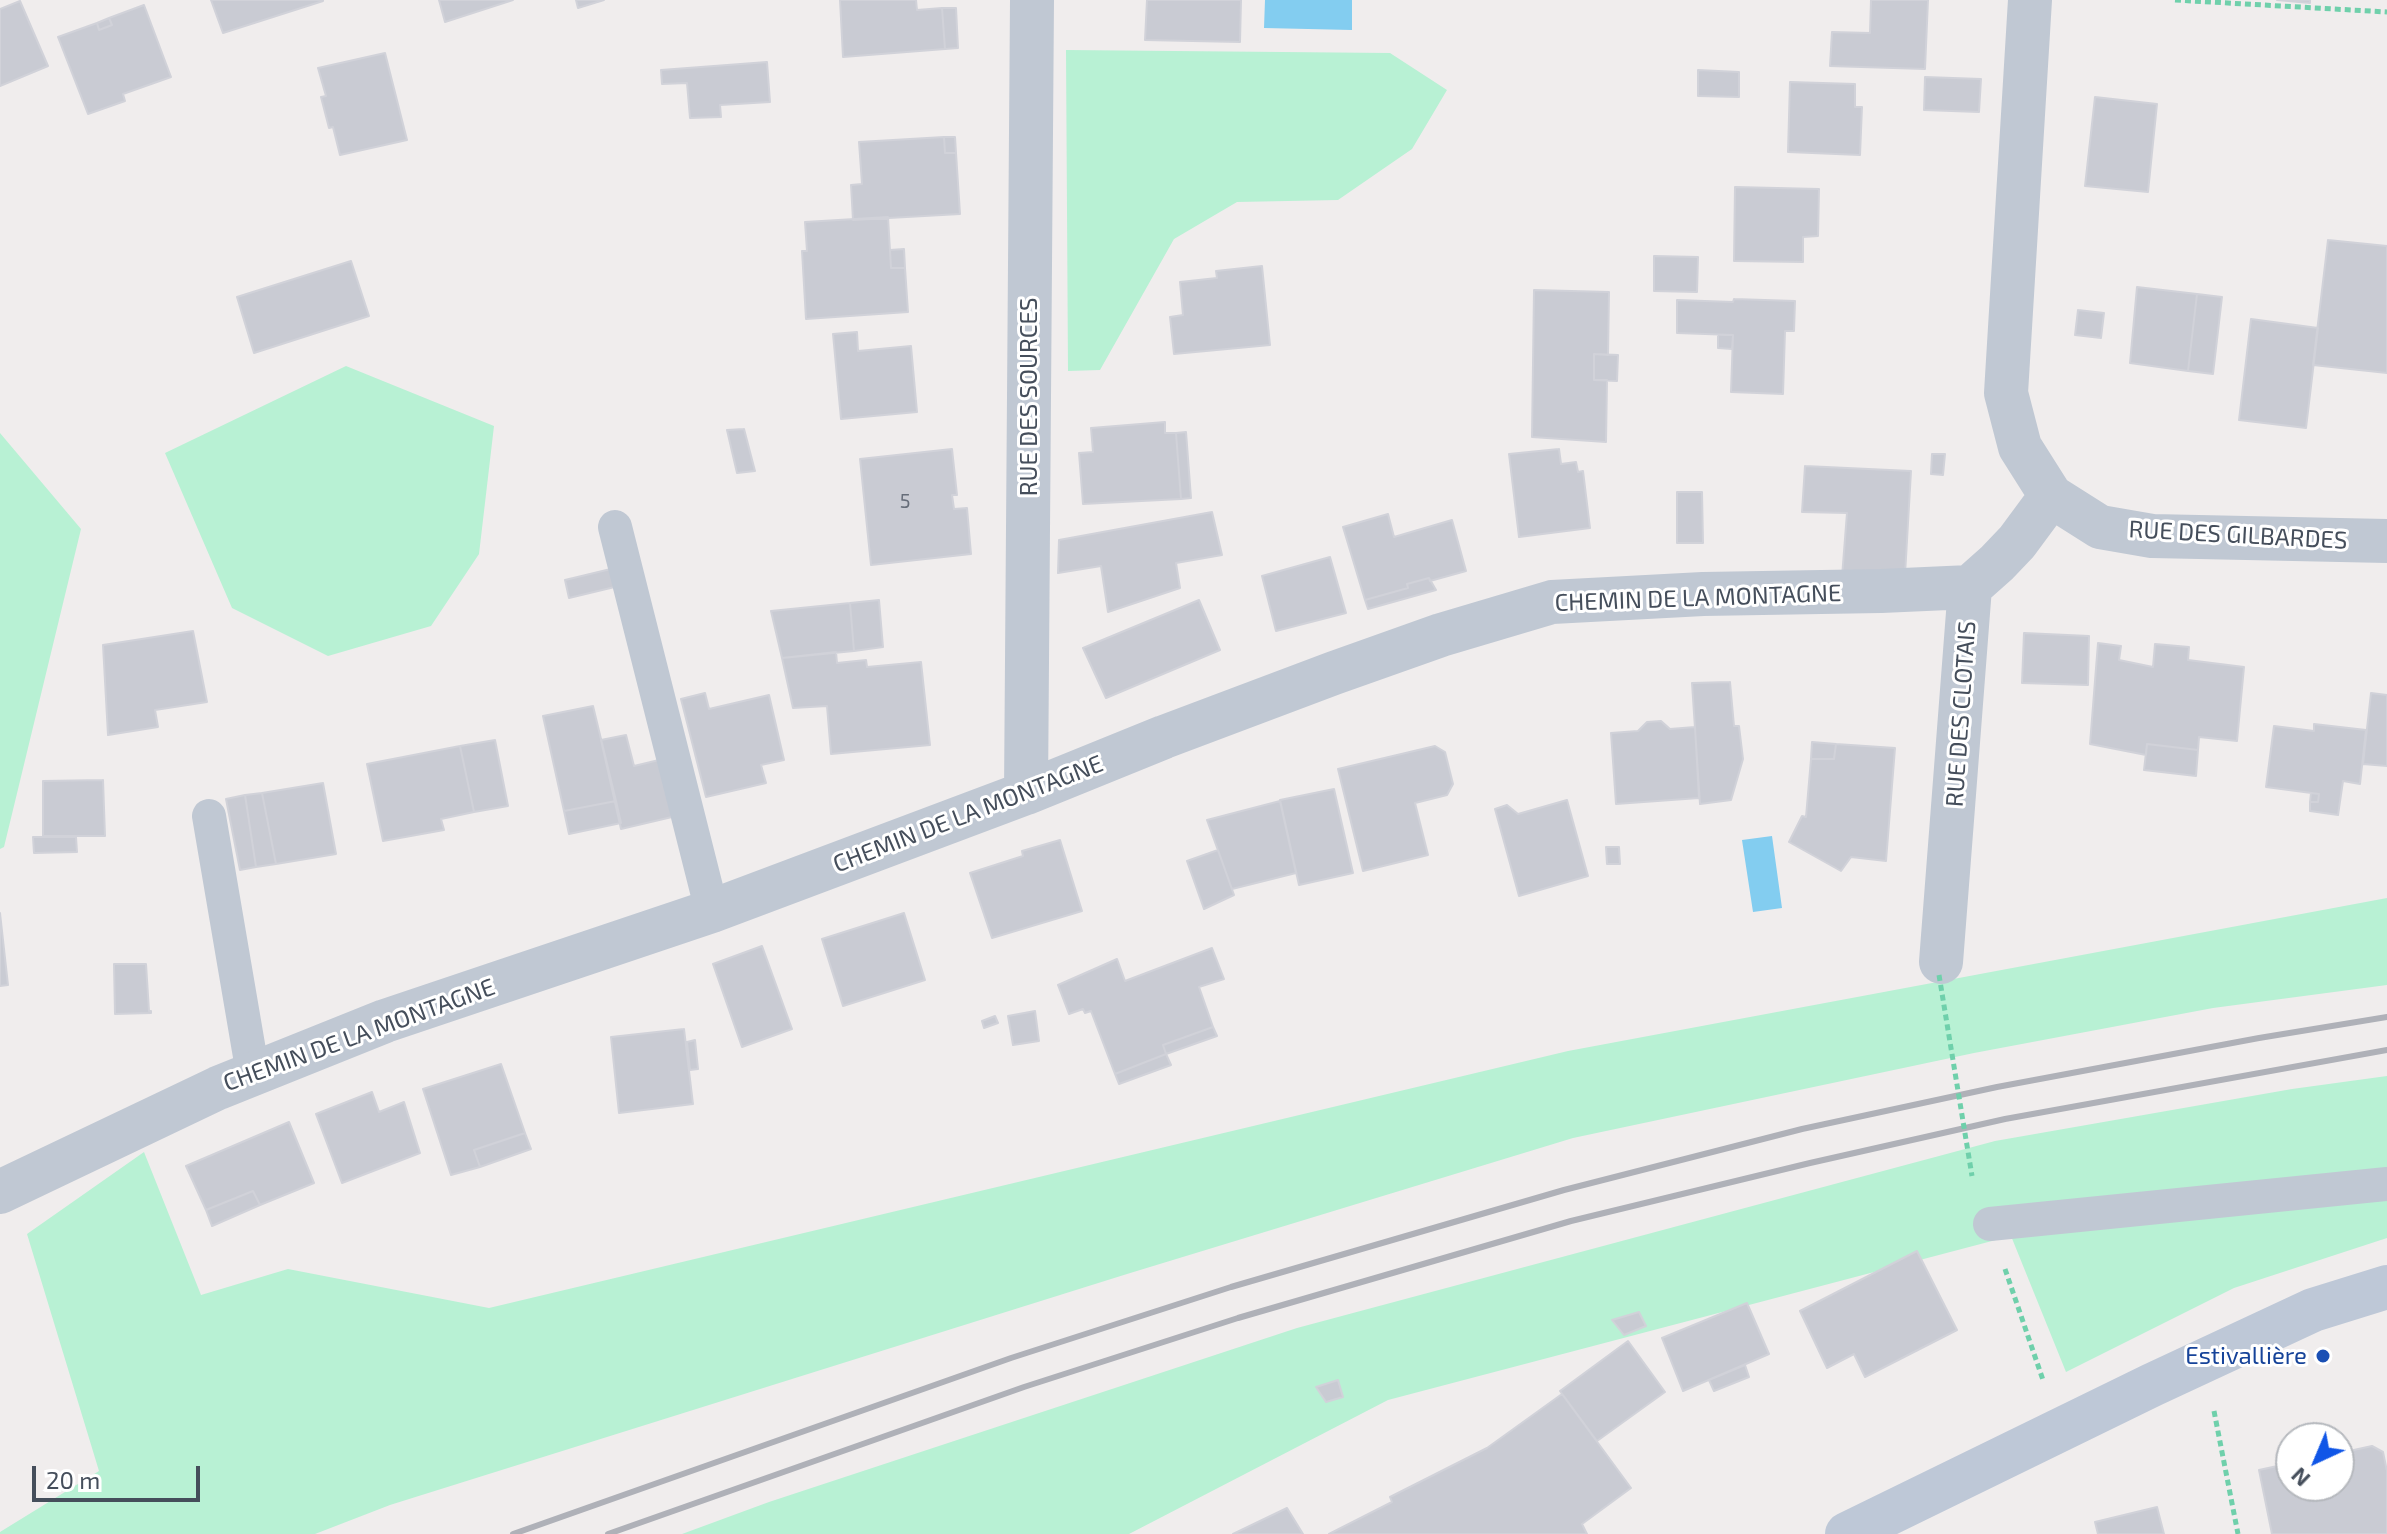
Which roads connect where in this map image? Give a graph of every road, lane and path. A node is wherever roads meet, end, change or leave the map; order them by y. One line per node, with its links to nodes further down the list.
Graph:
1 (1032, 0): 9 (street, RUE DES SOURCES)
2 (2030, 0): 5 (street)
3 (2175, 0): 4 (path)
4 (2387, 12)
5 (2051, 496): 7 (street, RUE DES GILBARDES); 8 (street, RUE DES CLOTAIS)
6 (615, 527): 11 (lane)
7 (2387, 541)
8 (1970, 587): 9 (street, CHEMIN DE LA MONTAGNE); 12 (street, RUE DES CLOTAIS)
9 (1026, 793): 11 (street, CHEMIN DE LA MONTAGNE)
10 (209, 816): 13 (lane)
11 (712, 911): 13 (street, CHEMIN DE LA MONTAGNE)
12 (1940, 969): 14 (path, bridge)
13 (253, 1074): 16 (street, CHEMIN DE LA MONTAGNE)
14 (1972, 1176)
15 (2387, 1184): 17 (lane)
16 (0, 1192)
17 (1990, 1224): 20 (path)
18 (2387, 1287): 20 (main road)
19 (2212, 1402): 22 (path)
20 (2060, 1430): 21 (main road)
21 (1847, 1534)
22 (2238, 1534)

